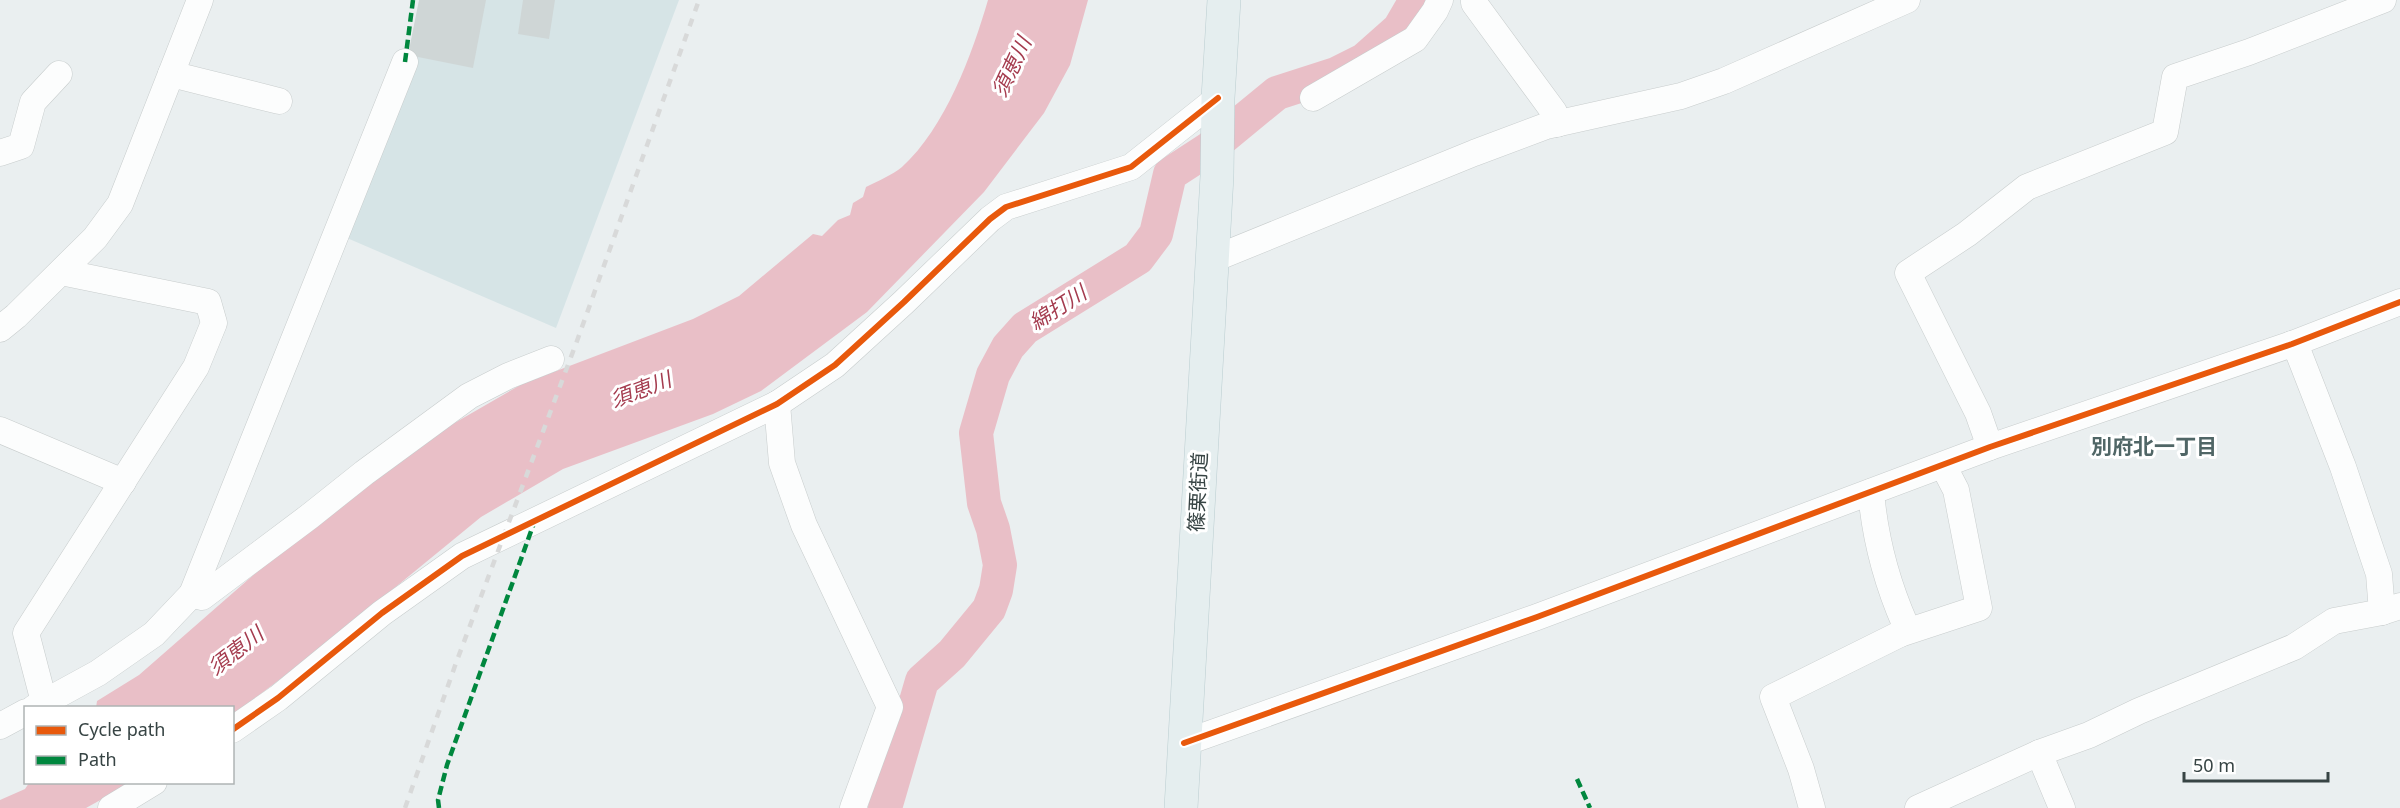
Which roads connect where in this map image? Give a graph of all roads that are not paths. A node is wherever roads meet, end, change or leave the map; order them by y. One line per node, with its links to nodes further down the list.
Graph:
1 (200, 0): 9 (street)
2 (1224, 0): 10 (main road)
3 (1440, 0): 11 (street)
4 (1474, 0): 13 (street)
5 (1907, 0): 13 (street)
6 (2383, 0): 23 (street)
7 (405, 62): 27 (street)
8 (59, 74): 14 (street)
9 (171, 74): 12 (street); 16 (street)
10 (1218, 98): 15 (main road, 篠栗街道); 21 (street)
11 (1313, 98)
12 (279, 101)
13 (1557, 124): 15 (street)
14 (0, 153)
15 (1211, 260): 35 (main road, 篠栗街道)
16 (62, 272): 18 (street); 25 (street)
17 (2400, 302): 19 (street)
18 (0, 329)
19 (2292, 344): 23 (street); 28 (street)
20 (551, 359): 27 (street)
21 (777, 404): 34 (street); 40 (street)
22 (0, 430): 25 (street)
23 (1990, 447): 24 (street)
24 (1944, 465): 26 (street); 29 (street)
25 (123, 482): 30 (street)
26 (1870, 492): 29 (street); 35 (street)
27 (192, 594): 31 (street)
28 (2391, 609): 36 (street)
29 (1900, 634): 42 (street)
30 (35, 706)
31 (37, 706)
32 (24, 713): 33 (street)
33 (0, 726)
34 (234, 729)
35 (1184, 743): 41 (main road, 篠栗街道)
36 (2039, 753): 38 (street); 44 (street)
37 (152, 784): 39 (street)
38 (1950, 801): 43 (street)
39 (111, 808)
40 (853, 808)
41 (1181, 808)
42 (1812, 808)
43 (1918, 808)
44 (2062, 808)

